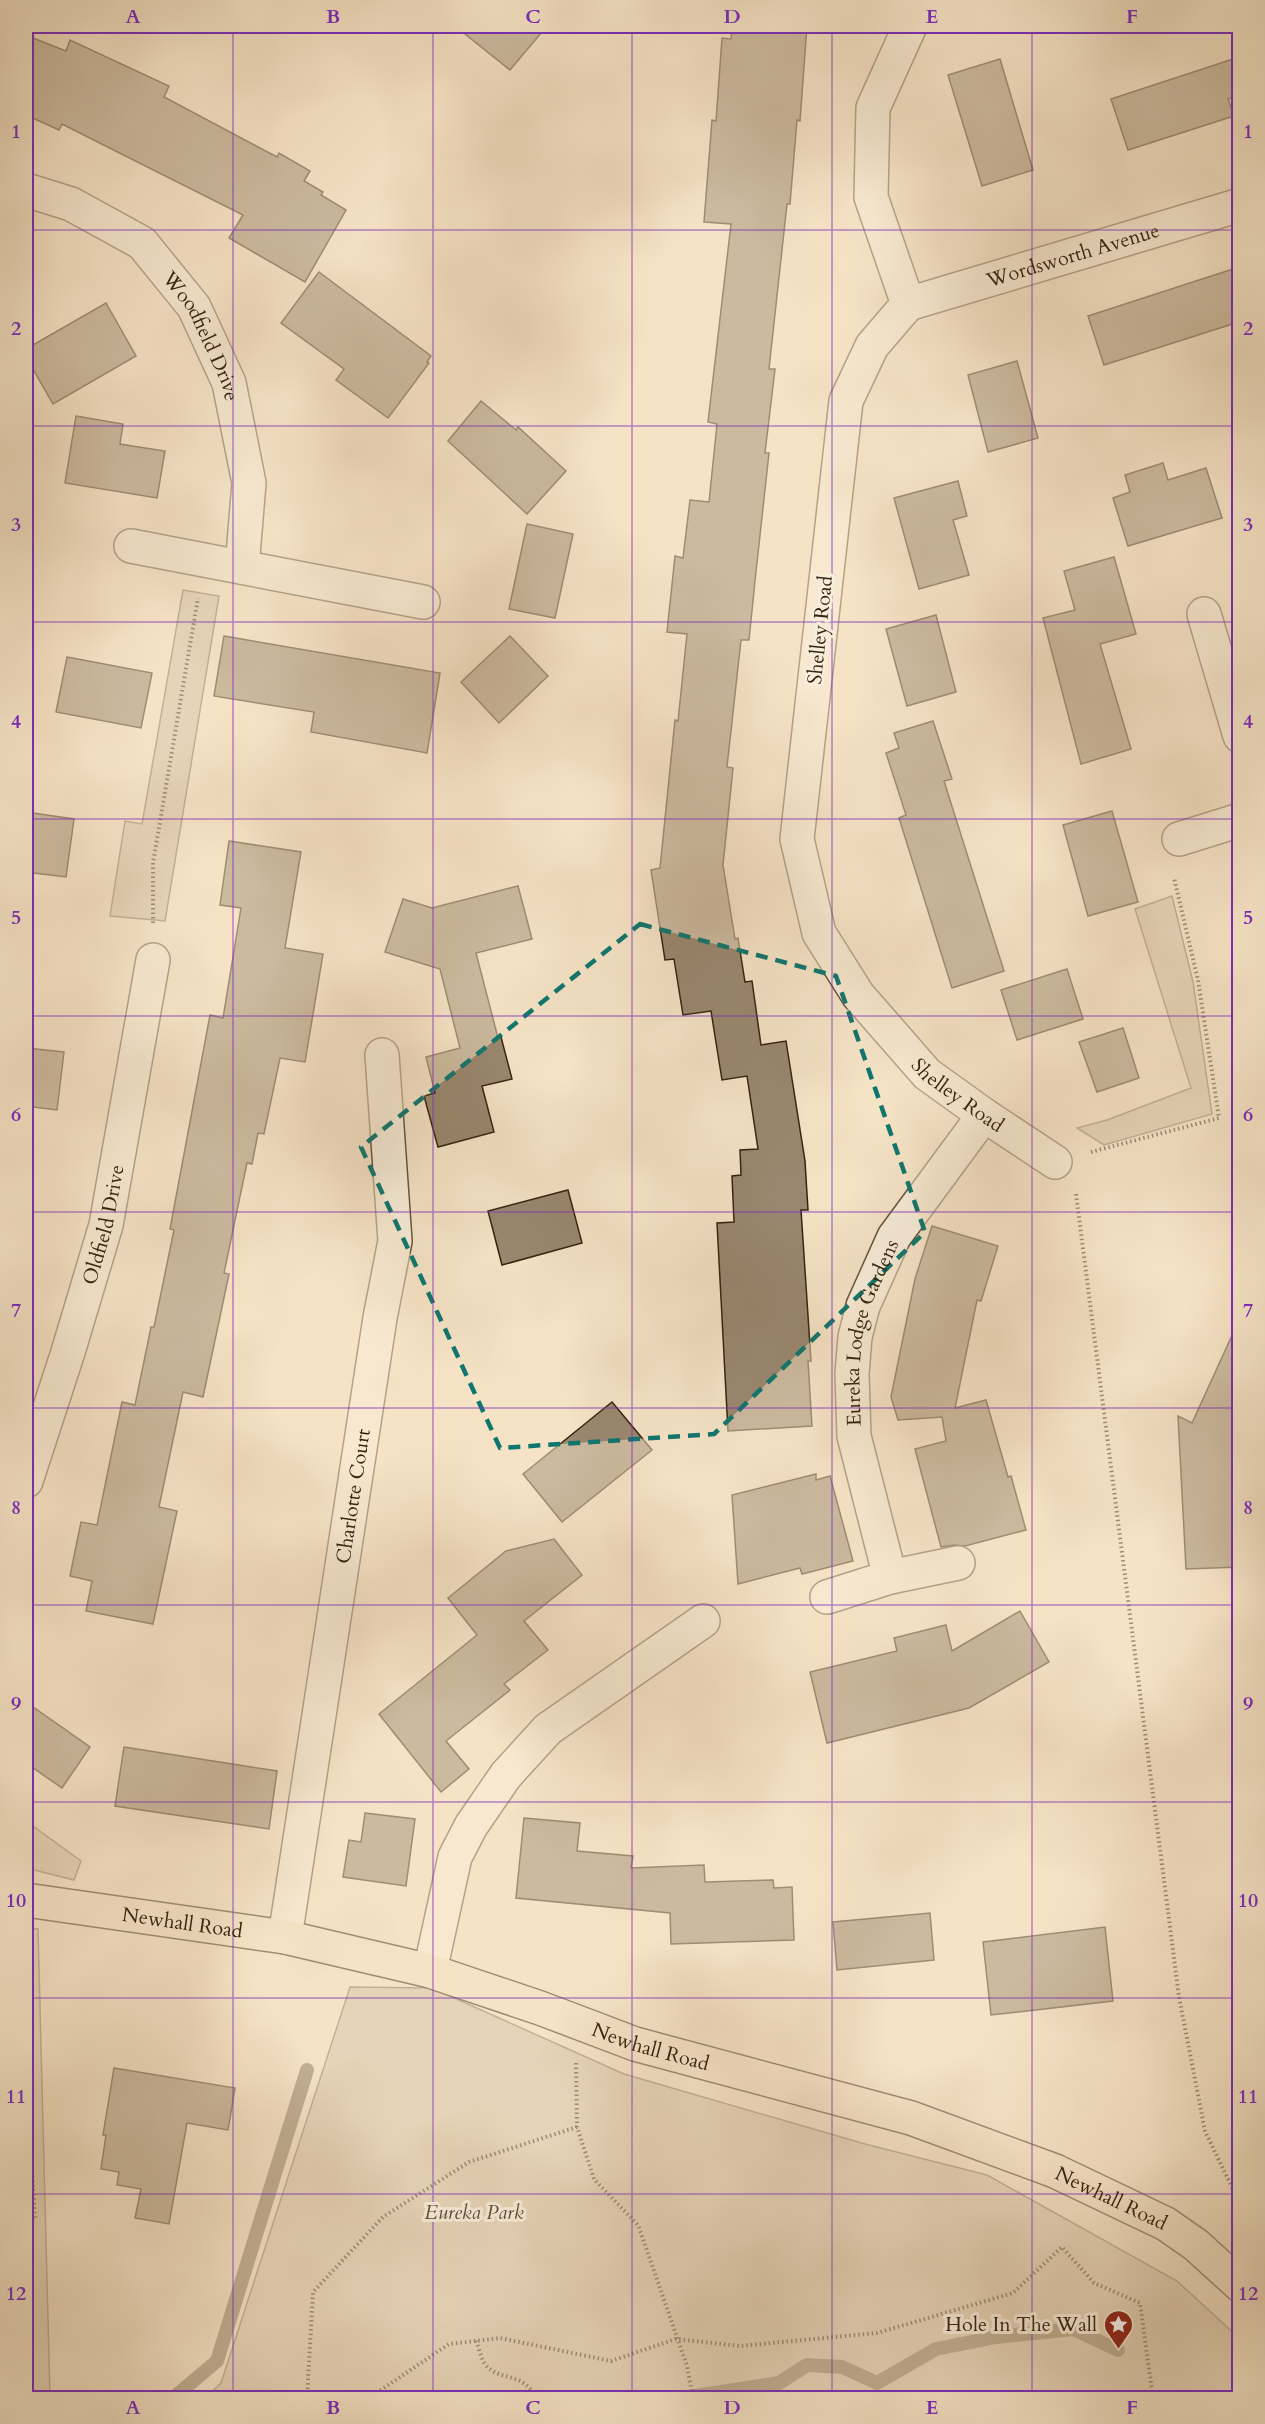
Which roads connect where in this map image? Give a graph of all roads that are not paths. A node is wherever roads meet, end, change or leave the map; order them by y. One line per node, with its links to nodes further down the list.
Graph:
1 (910, 26): 4 (street)
2 (26, 190): 6 (street, Woodfield Drive)
3 (1239, 205): 4 (street, Wordsworth Avenue)
4 (908, 304): 14 (street, Shelley Road)
5 (131, 546): 6 (street)
6 (242, 567): 7 (street)
7 (423, 602)
8 (1204, 614): 9 (street)
9 (1239, 736)
10 (1239, 820): 11 (street)
11 (1179, 839)
12 (153, 960): 16 (street, Oldfield Drive)
13 (382, 1055): 22 (street, Charlotte Court)
14 (984, 1116): 15 (street, Shelley Road); 18 (street, Eureka Lodge Gardens)
15 (1063, 1160)
16 (26, 1481)
17 (958, 1563): 18 (street)
18 (890, 1577): 19 (street)
19 (827, 1597)
20 (703, 1621): 23 (street)
21 (26, 1900): 22 (main road, Newhall Road)
22 (285, 1937): 23 (main road, Newhall Road)
23 (430, 1971): 24 (main road, Newhall Road)
24 (1239, 2285)

